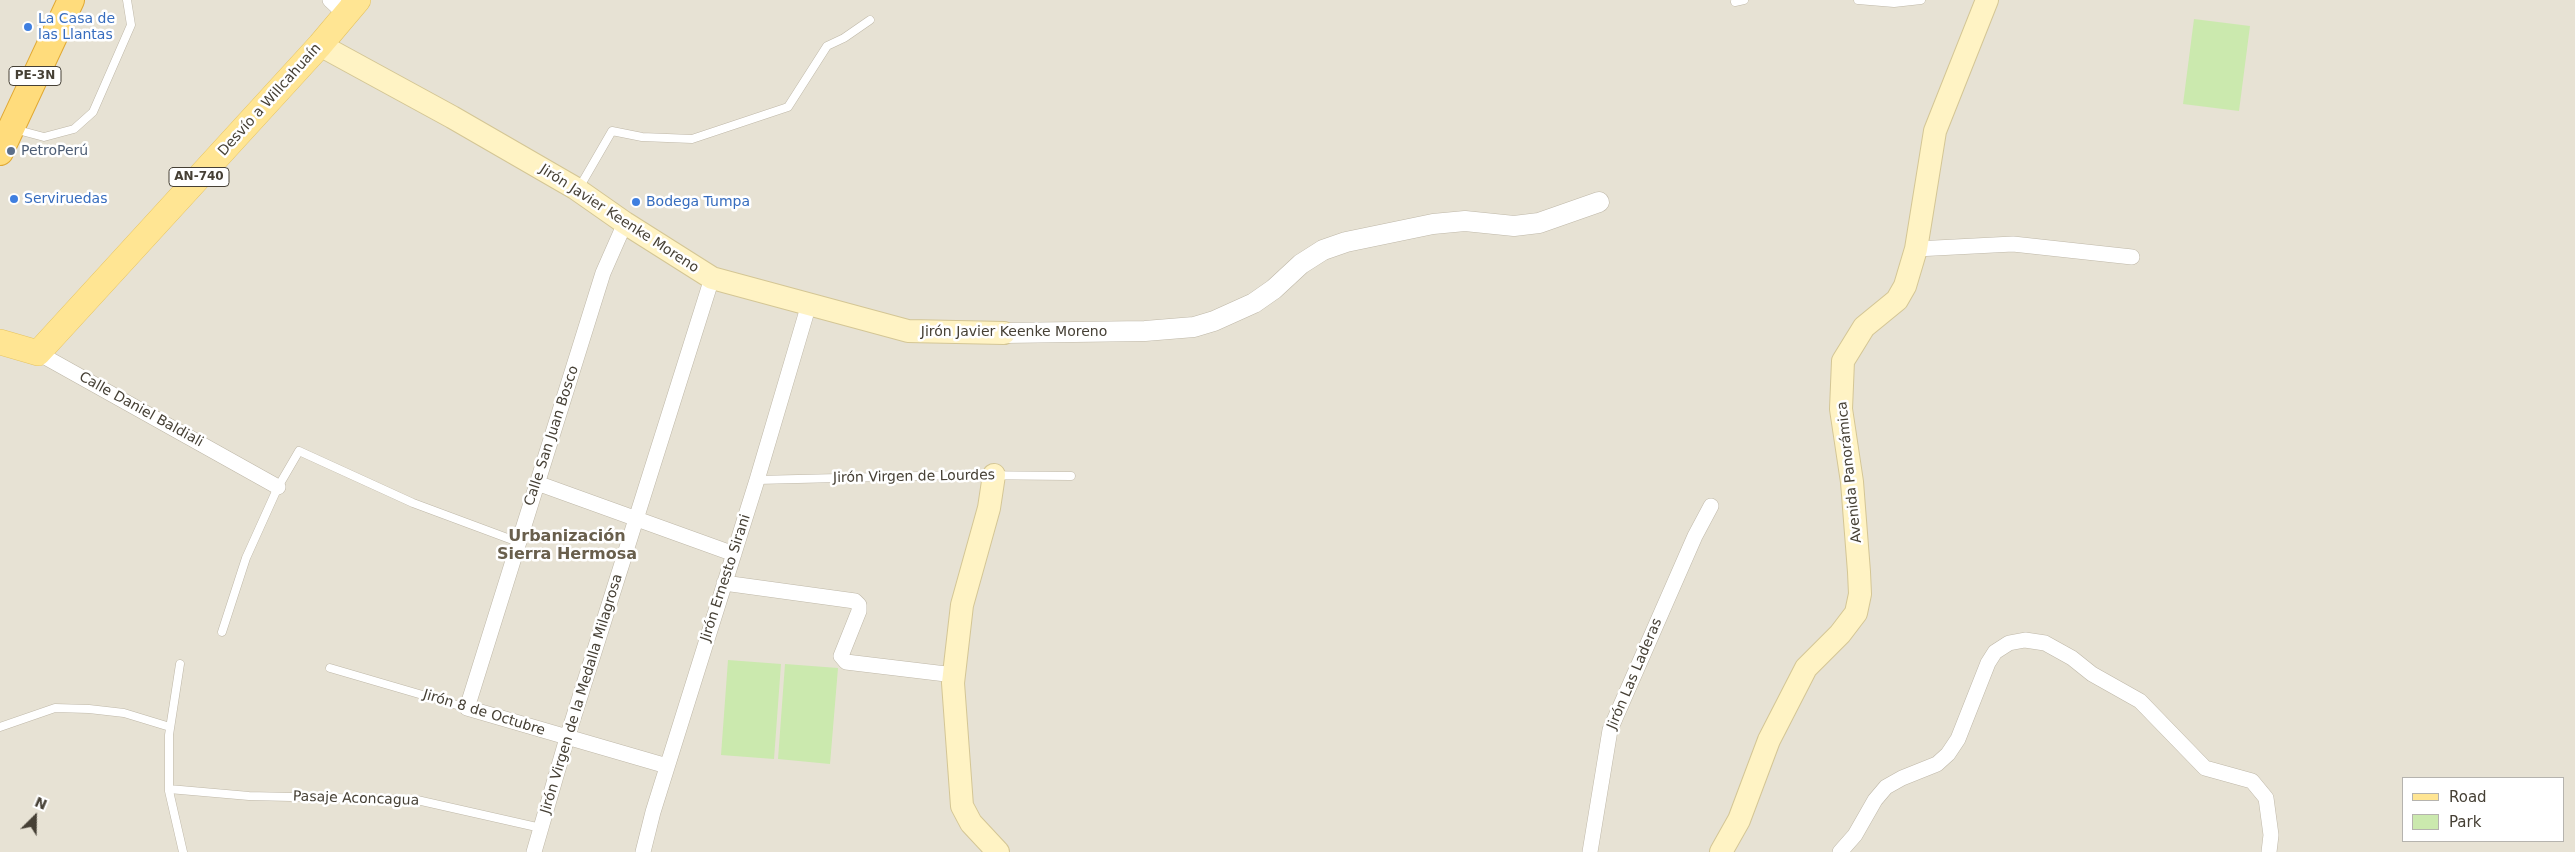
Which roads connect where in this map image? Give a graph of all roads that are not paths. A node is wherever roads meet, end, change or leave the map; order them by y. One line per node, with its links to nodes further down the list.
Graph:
1 (71, 0): 11 (highway, PE-3N)
2 (127, 0): 11 (lane)
3 (1744, 0): 7 (lane)
4 (1858, 0): 5 (lane)
5 (1921, 0)
6 (1986, 0): 16 (main road, Avenida Panorámica)
7 (1735, 2)
8 (344, 5): 10 (main road, Desvío a Willcahuaín / AN-740)
9 (870, 20): 13 (lane)
10 (320, 45): 13 (main road, Jirón Javier Keenke Moreno); 22 (main road, Desvío a Willcahuaín / AN-740)
11 (11, 128): 12 (highway, PE-3N)
12 (0, 152)
13 (578, 190): 15 (main road, Jirón Javier Keenke Moreno)
14 (1599, 202): 20 (street, Jirón Javier Keenke Moreno)
15 (625, 223): 18 (main road, Jirón Javier Keenke Moreno); 26 (street, Calle San Juan Bosco)
16 (1916, 249): 17 (street); 49 (main road, Avenida Panorámica)
17 (2132, 257)
18 (712, 278): 19 (main road, Jirón Javier Keenke Moreno); 29 (street, Jirón Virgen de la Medalla Milagrosa)
19 (809, 304): 20 (main road, Jirón Javier Keenke Moreno); 25 (street, Jirón Ernesto Sirani)
20 (1004, 333)
21 (0, 342): 22 (main road, Calle Daniel Baldiali)
22 (38, 353): 27 (street, Calle Daniel Baldiali)
23 (994, 475): 24 (lane, Jirón Virgen de Lourdes); 25 (lane, Jirón Virgen de Lourdes); 36 (main road)
24 (1071, 476)
25 (757, 480): 31 (street, Jirón Ernesto Sirani)
26 (537, 483): 29 (street); 30 (street, Calle San Juan Bosco)
27 (278, 487): 30 (lane); 33 (lane)
28 (1711, 506): 48 (street, Jirón Las Laderas)
29 (637, 520): 31 (street); 40 (street, Jirón Virgen de la Medalla Milagrosa)
30 (518, 542): 37 (street, Calle San Juan Bosco)
31 (734, 554): 32 (street, Jirón Ernesto Sirani)
32 (724, 584): 36 (street); 41 (street, Jirón Ernesto Sirani)
33 (222, 632)
34 (180, 664): 39 (lane)
35 (330, 668): 37 (lane, Jirón 8 de Octubre)
36 (953, 683): 47 (main road)
37 (467, 708): 40 (street, Jirón 8 de Octubre)
38 (0, 727): 39 (lane)
39 (170, 727): 42 (lane)
40 (567, 738): 41 (street, Jirón 8 de Octubre); 43 (street, Jirón Virgen de la Medalla Milagrosa)
41 (667, 766): 46 (street, Jirón Ernesto Sirani)
42 (169, 789): 43 (lane, Pasaje Aconcagua); 44 (lane)
43 (541, 828): 45 (street, Jirón Virgen de la Medalla Milagrosa)
44 (183, 852)
45 (534, 852)
46 (643, 852)
47 (998, 852)
48 (1590, 852)
49 (1721, 852)
50 (1840, 852): 51 (street)
51 (2270, 852)

